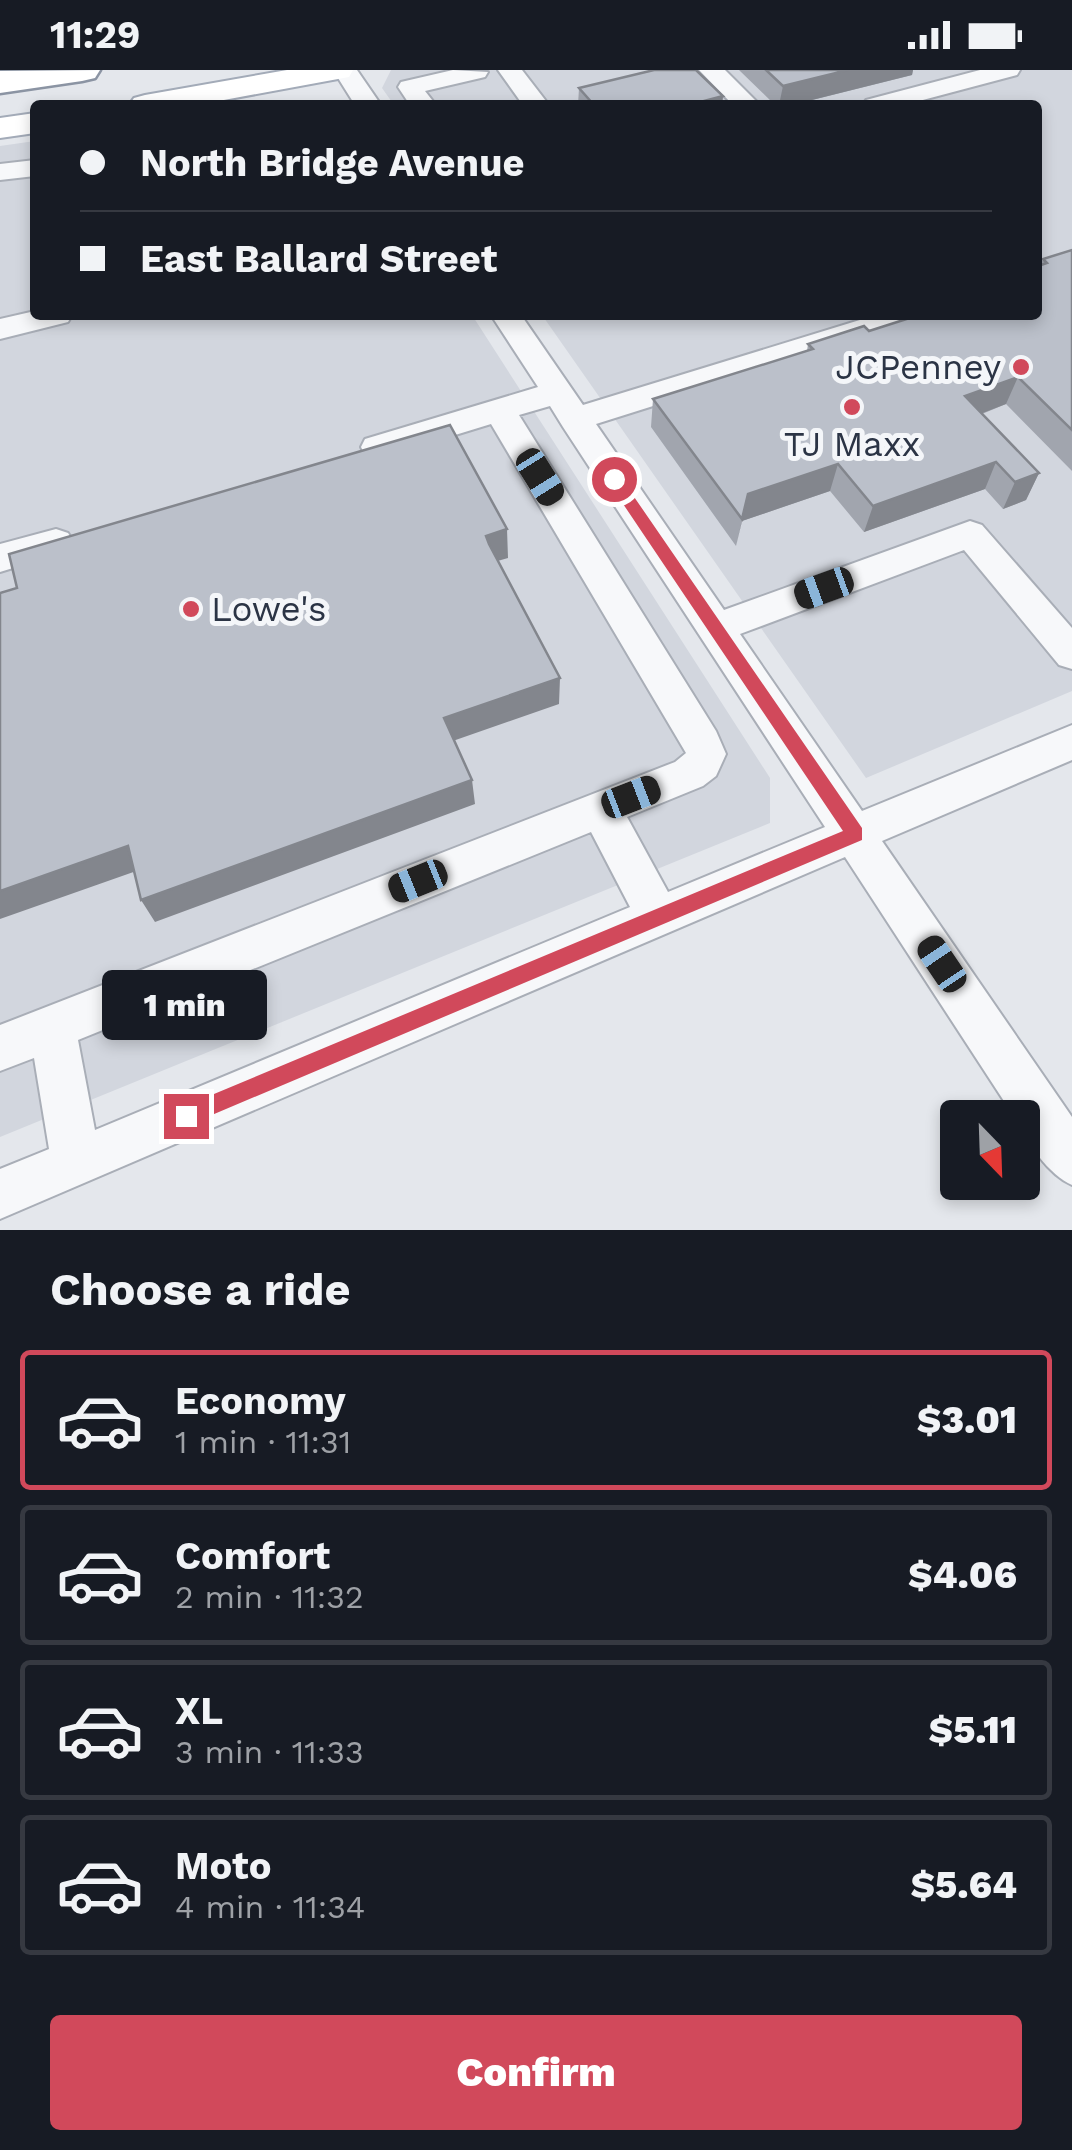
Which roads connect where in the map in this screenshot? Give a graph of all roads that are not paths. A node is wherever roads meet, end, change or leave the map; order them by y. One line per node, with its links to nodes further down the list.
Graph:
1 (82, 70): 7 (highway)
2 (341, 70): 8 (main road); 9 (street)
3 (510, 70): 11 (street)
4 (710, 70): 12 (street)
5 (999, 71): 13 (street)
6 (476, 72): 10 (street)
7 (0, 82)
8 (173, 100)
9 (364, 100)
10 (412, 100)
11 (532, 100)
12 (741, 100)
13 (893, 100)
14 (30, 124): 15 (main road)
15 (0, 128)
16 (30, 169): 17 (street)
17 (0, 172)
18 (38, 320): 21 (street)
19 (509, 320): 22 (street)
20 (890, 320): 22 (street)
21 (0, 330)
22 (565, 407): 23 (street); 28 (street)
23 (499, 410): 24 (street); 31 (street)
24 (349, 455)
25 (85, 534): 26 (street)
26 (0, 558)
27 (1059, 618): 28 (street); 29 (street)
28 (715, 628): 32 (street)
29 (1072, 654)
30 (1072, 742): 32 (street)
31 (601, 808): 33 (street); 34 (street)
32 (855, 834): 33 (street); 36 (street)
33 (658, 917): 37 (street)
34 (52, 1027): 35 (street); 37 (street)
35 (0, 1048)
36 (1072, 1160)
37 (76, 1162): 38 (street)
38 (0, 1194)

